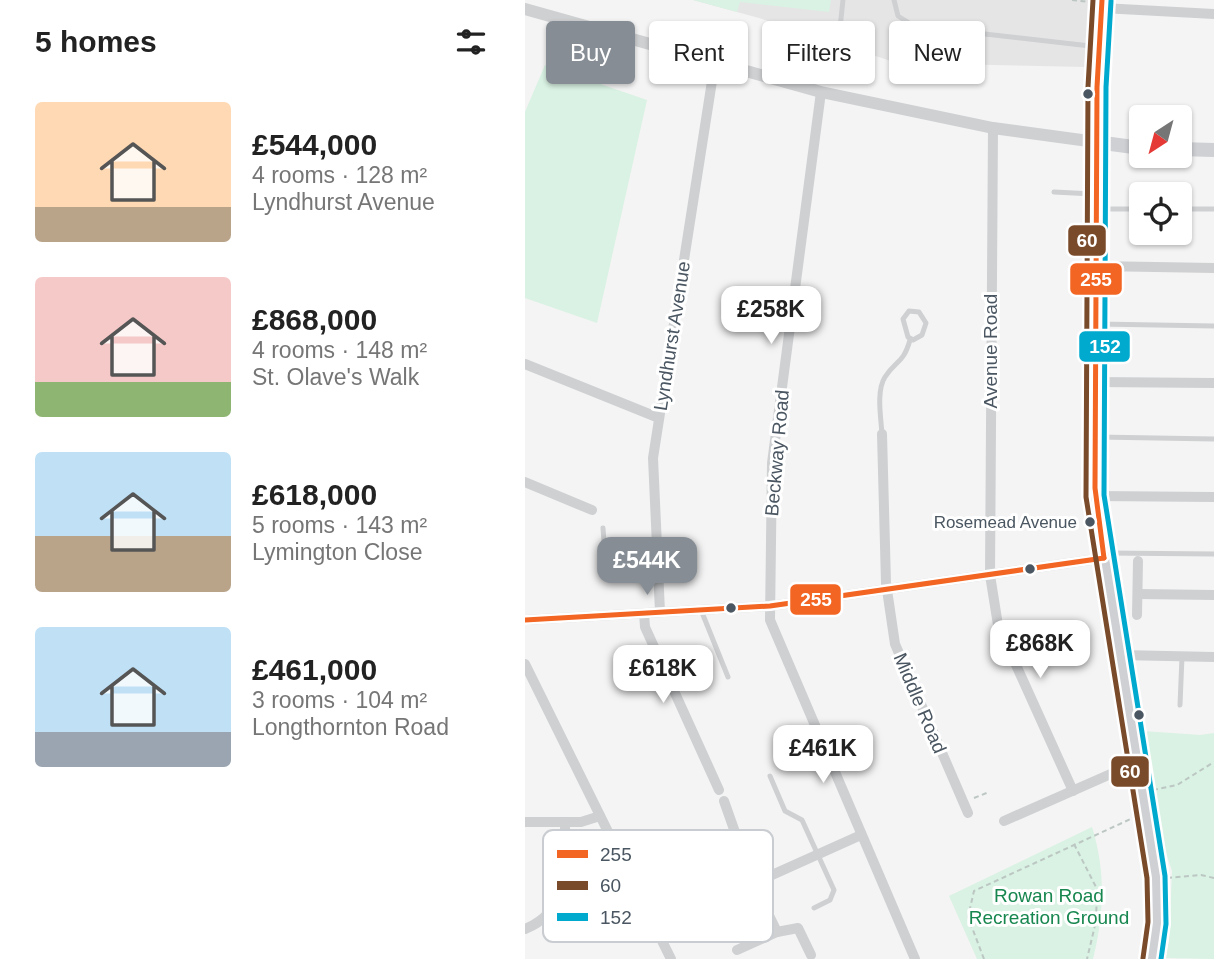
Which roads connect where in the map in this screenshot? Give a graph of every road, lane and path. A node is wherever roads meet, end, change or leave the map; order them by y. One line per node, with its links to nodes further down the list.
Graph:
1 (843, 0): 7 (lane)
2 (894, 0): 9 (lane)
3 (1072, 0): 4 (path)
4 (1098, 3): 6 (street); 9 (street)
5 (525, 9): 8 (street)
6 (1214, 14)
7 (841, 21)
8 (649, 44)
9 (1099, 47): 14 (street)
10 (748, 71): 12 (street)
11 (712, 84): 31 (street, Lyndhurst Avenue)
12 (821, 92): 13 (street); 48 (street, Beckway Road)
13 (993, 128): 14 (street); 44 (street, Avenue Road)
14 (1096, 142): 15 (main road); 19 (main road)
15 (1129, 146)
16 (1192, 149): 17 (main road)
17 (1214, 150)
18 (1054, 192): 19 (lane)
19 (1096, 201): 20 (lane); 23 (main road)
20 (1129, 207)
21 (1192, 209): 22 (lane)
22 (1214, 209)
23 (1096, 266): 24 (street); 25 (main road)
24 (1214, 268)
25 (1096, 324): 26 (lane); 29 (main road)
26 (1214, 326)
27 (910, 340): 27 (lane); 32 (lane)
28 (525, 364): 31 (street)
29 (1095, 382): 30 (street); 33 (main road)
30 (1214, 383)
31 (659, 418): 40 (street, Lyndhurst Avenue)
32 (882, 434): 45 (street, Middle Road)
33 (1095, 437): 34 (lane); 36 (main road)
34 (1214, 439)
35 (525, 482): 38 (street)
36 (1095, 496): 37 (street); 42 (main road)
37 (1214, 497)
38 (592, 510)
39 (603, 528): 40 (lane)
40 (657, 554): 50 (street, Lyndhurst Avenue)
41 (1214, 554): 42 (lane)
42 (1104, 555): 44 (street); 54 (main road)
43 (1138, 561): 46 (street)
44 (990, 575): 45 (street); 64 (street, Avenue Road)
45 (887, 589): 48 (street); 68 (street, Middle Road)
46 (1138, 594): 47 (street); 52 (street)
47 (1214, 595)
48 (770, 606): 49 (street); 77 (street, Beckway Road)
49 (701, 610): 50 (street); 58 (lane)
50 (660, 612): 51 (street)
51 (644, 613): 53 (street); 63 (street)
52 (1137, 615)
53 (525, 620)
54 (1120, 654): 55 (street); 60 (main road)
55 (1182, 657): 56 (street); 59 (lane)
56 (1214, 657)
57 (525, 664): 70 (street)
58 (728, 677)
59 (1180, 705)
60 (1138, 762): 64 (street); 66 (main road)
61 (1214, 762): 66 (path)
62 (770, 775): 79 (lane)
63 (719, 790)
64 (1073, 791): 71 (street)
65 (989, 792): 68 (path)
66 (1142, 792): 69 (main road)
67 (724, 802): 76 (street)
68 (966, 808)
69 (1146, 815): 78 (path); 81 (main road)
70 (600, 816): 73 (street); 75 (street)
71 (1004, 821)
72 (525, 822): 73 (street)
73 (565, 822): 74 (street)
74 (565, 830)
75 (607, 830)
76 (736, 830)
77 (861, 835): 79 (street); 94 (street, Beckway Road)
78 (1074, 843): 95 (path); 96 (path)
79 (818, 855): 80 (street); 83 (lane)
80 (773, 875)
81 (1156, 877): 82 (path); 97 (main road)
82 (1214, 878)
83 (814, 908)
84 (543, 918): 86 (street)
85 (773, 924): 87 (street)
86 (525, 929)
87 (777, 932): 88 (street); 92 (street)
88 (773, 934)
89 (663, 942): 93 (street)
90 (755, 942): 91 (street)
91 (737, 950)
92 (811, 955)
93 (671, 959)
94 (915, 959)
95 (984, 959)
96 (1087, 959)
97 (1152, 959)

